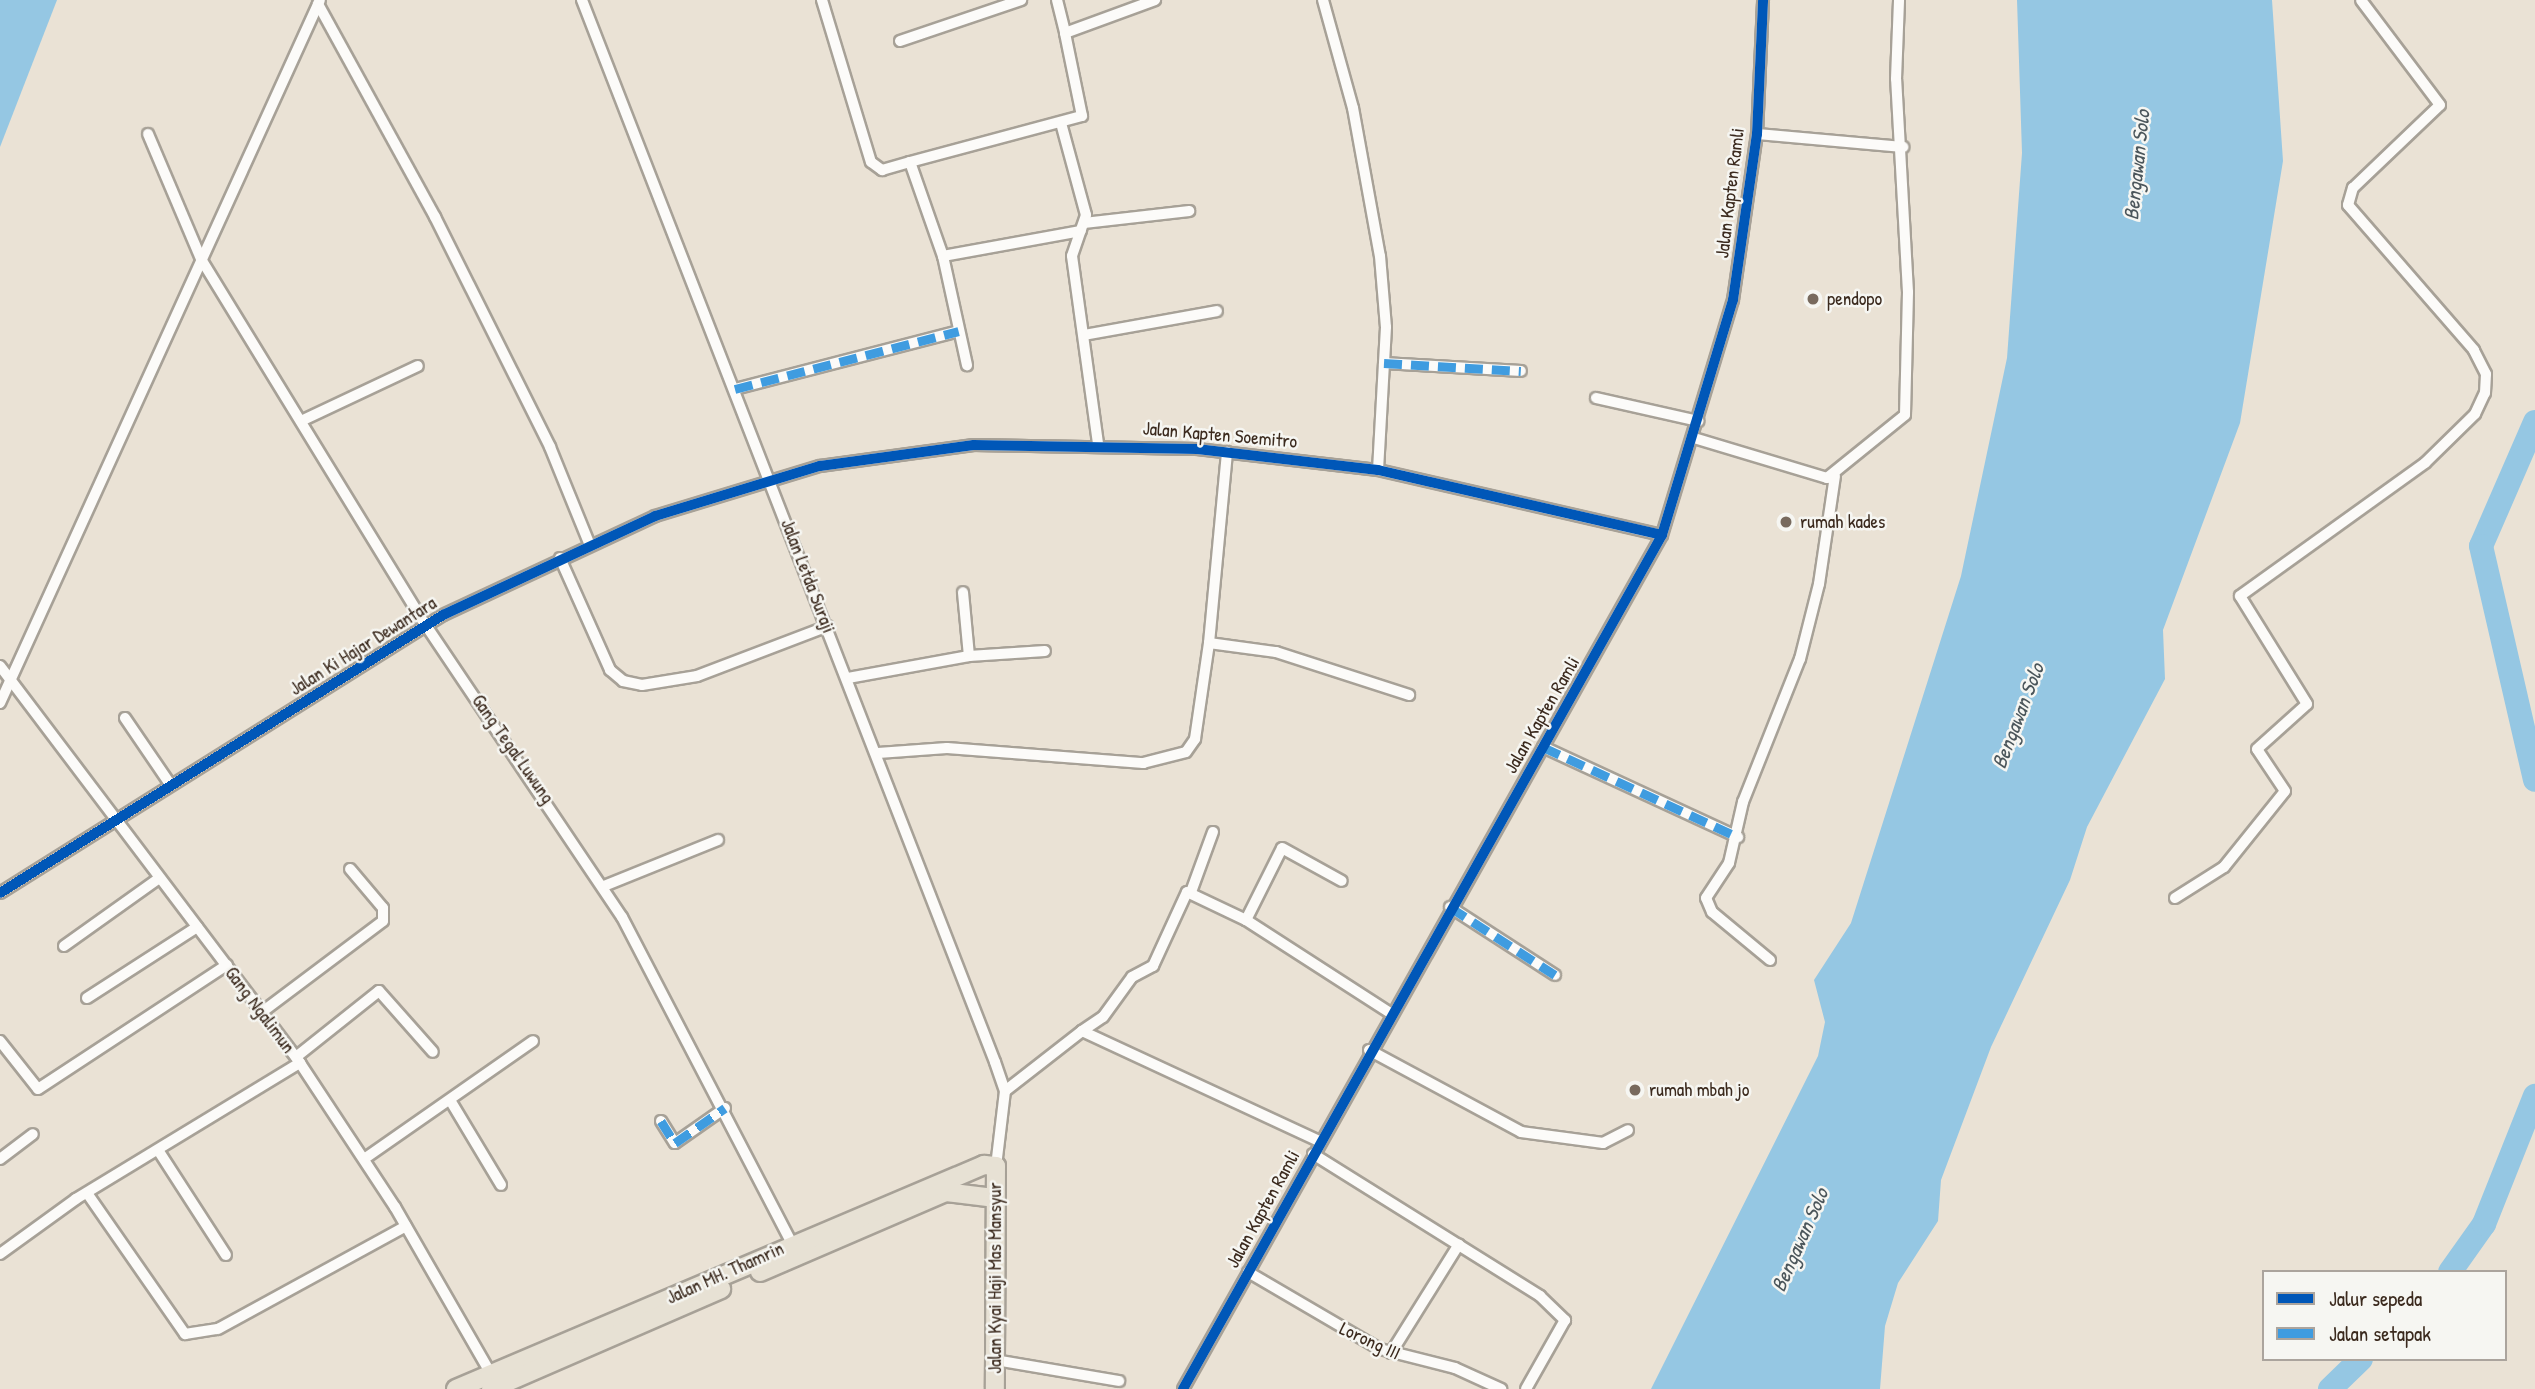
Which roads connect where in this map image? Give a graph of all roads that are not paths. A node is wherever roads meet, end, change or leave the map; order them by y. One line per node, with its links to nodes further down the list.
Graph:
1 (583, 0): 29 (street, Jalan Letda Suraji)
2 (822, 0): 17 (street)
3 (1021, 0): 12 (street)
4 (1056, 0): 11 (street)
5 (1154, 0): 11 (street)
6 (1323, 0): 25 (street)
7 (1763, 0): 15 (street, Jalan Kapten Ramli)
8 (1899, 0): 16 (street)
9 (2361, 0): 67 (street)
10 (319, 2): 21 (street); 40 (street)
11 (1065, 33): 13 (street)
12 (900, 41)
13 (1060, 123): 17 (street); 19 (street)
14 (148, 134): 21 (street, Gang Tegal Luwung)
15 (1757, 134): 16 (street); 32 (street, Jalan Kapten Ramli)
16 (1903, 146): 37 (street)
17 (910, 162): 20 (street)
18 (1189, 211): 19 (street)
19 (1082, 227): 20 (street); 24 (street)
20 (943, 256): 23 (street)
21 (201, 259): 31 (street, Gang Tegal Luwung); 50 (street)
22 (1217, 311): 24 (street)
23 (959, 331): 26 (street); 29 (street)
24 (1084, 335): 34 (street)
25 (1384, 363): 28 (street); 36 (street)
26 (967, 365)
27 (418, 366): 31 (street)
28 (1521, 370)
29 (735, 390): 38 (street, Jalan Letda Suraji)
30 (1596, 398): 32 (street)
31 (301, 421): 43 (street, Gang Tegal Luwung)
32 (1698, 421): 33 (street, Jalan Kapten Ramli)
33 (1694, 438): 37 (street); 39 (street, Jalan Kapten Ramli)
34 (1098, 443): 35 (street, Jalan Kapten Soemitro); 38 (street, Jalan Kapten Soemitro)
35 (1227, 453): 36 (street, Jalan Kapten Soemitro); 45 (street)
36 (1378, 470): 39 (street, Jalan Kapten Soemitro)
37 (1835, 476): 59 (street)
38 (770, 477): 40 (street, Jalan Ki Hajar Dewantara); 44 (street, Jalan Letda Suraji)
39 (1662, 536): 54 (street, Jalan Kapten Ramli)
40 (589, 543): 41 (street, Jalan Ki Hajar Dewantara)
41 (560, 558): 43 (street, Jalan Ki Hajar Dewantara); 44 (street)
42 (963, 592): 47 (street)
43 (425, 624): 56 (street, Jalan Ki Hajar Dewantara); 64 (street, Gang Tegal Luwung)
44 (828, 626): 49 (street, Jalan Letda Suraji)
45 (1209, 643): 51 (street); 55 (street)
46 (1045, 651): 47 (street)
47 (969, 656): 49 (street)
48 (0, 666): 50 (street, Gang Ngalimun)
49 (848, 678): 55 (street, Jalan Letda Suraji)
50 (13, 682): 52 (street); 57 (street, Gang Ngalimun)
51 (1409, 695)
52 (0, 703)
53 (124, 718): 56 (street)
54 (1543, 747): 59 (street); 68 (street, Jalan Kapten Ramli)
55 (878, 754): 84 (street, Jalan Letda Suraji)
56 (170, 784): 57 (street, Jalan Ki Hajar Dewantara)
57 (113, 820): 62 (street, Gang Ngalimun); 66 (street, Jalan Ki Hajar Dewantara)
58 (1213, 832): 65 (street)
59 (1738, 837): 72 (street)
60 (718, 841): 64 (street)
61 (350, 869): 76 (street)
62 (159, 879): 70 (street, Gang Ngalimun); 71 (street)
63 (1342, 881): 69 (street)
64 (604, 886): 86 (street, Gang Tegal Luwung)
65 (1191, 892): 69 (street); 78 (street)
66 (0, 894)
67 (2175, 898)
68 (1450, 907): 74 (street); 77 (street, Jalan Kapten Ramli)
69 (1246, 919): 77 (street)
70 (197, 927): 73 (street, Gang Ngalimun); 75 (street)
71 (64, 946)
72 (1770, 960)
73 (227, 965): 76 (street, Gang Ngalimun); 79 (street)
74 (1555, 975)
75 (87, 998)
76 (262, 1012): 83 (street, Gang Ngalimun)
77 (1390, 1012): 81 (street, Jalan Kapten Ramli)
78 (1082, 1031): 84 (street); 90 (street)
79 (0, 1041)
80 (533, 1041): 85 (street)
81 (1369, 1050): 88 (street); 90 (street, Jalan Kapten Ramli)
82 (433, 1052): 83 (street)
83 (298, 1060): 91 (street); 94 (street, Gang Ngalimun)
84 (1003, 1086): 95 (street, Jalan Letda Suraji)
85 (450, 1100): 94 (street); 97 (street)
86 (725, 1108): 87 (street); 103 (street, Gang Tegal Luwung)
87 (661, 1121)
88 (1628, 1130)
89 (33, 1135): 93 (street)
90 (1319, 1141): 92 (street, Jalan Kapten Ramli)
91 (158, 1150): 99 (street); 105 (street)
92 (1312, 1154): 102 (street); 106 (street, Jalan Kapten Ramli)
93 (0, 1159)
94 (364, 1159): 101 (street, Gang Ngalimun)
95 (997, 1162): 96 (main road, Jalan MH. Thamrin); 100 (main road, Jalan Kyai Haji Mas Mansyur)
96 (957, 1172): 98 (main road); 103 (main road, Jalan MH. Thamrin)
97 (501, 1185)
98 (968, 1192): 100 (main road, Jalan MH. Thamrin); 103 (main road, Jalan MH. Thamrin)
99 (87, 1193): 101 (street); 104 (street)
100 (994, 1198): 108 (main road, Jalan Kyai Haji Mas Mansyur)
101 (406, 1226): 110 (street, Gang Ngalimun)
102 (1459, 1244): 107 (street); 115 (street)
103 (795, 1249): 110 (main road, Jalan MH. Thamrin)
104 (0, 1254)
105 (226, 1255)
106 (1248, 1272): 107 (street, Lorong III); 113 (street, Jalan Kapten Ramli)
107 (1391, 1353): 114 (street, Lorong III)
108 (995, 1360): 109 (street); 112 (main road, Jalan Kyai Haji Mas Mansyur)
109 (1119, 1381)
110 (493, 1383): 111 (main road, Jalan MH. Thamrin)
111 (456, 1389)
112 (995, 1389)
113 (1183, 1389)
114 (1501, 1389)
115 (1526, 1389)

